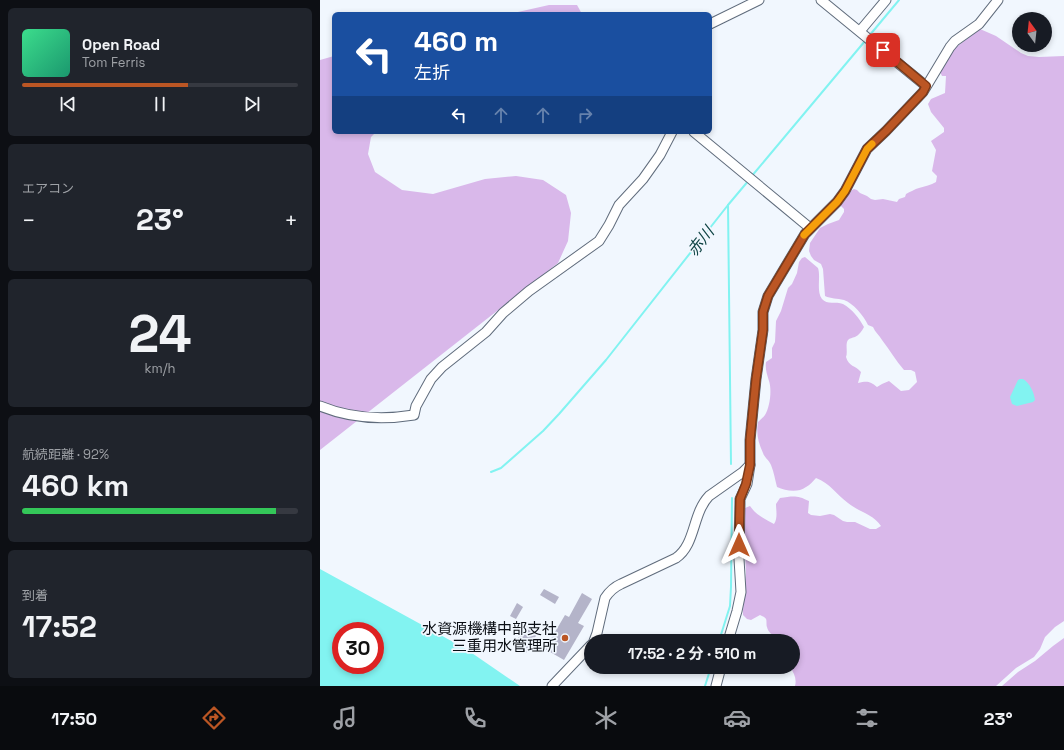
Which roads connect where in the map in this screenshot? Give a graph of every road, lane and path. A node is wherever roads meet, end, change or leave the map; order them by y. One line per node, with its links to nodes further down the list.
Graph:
1 (759, 0): 5 (street)
2 (821, 0): 6 (street)
3 (886, 0): 6 (street)
4 (998, 0): 7 (street)
5 (712, 23)
6 (862, 33): 7 (street)
7 (926, 86): 10 (street)
8 (671, 134): 11 (street)
9 (696, 134): 10 (street)
10 (810, 228): 12 (street)
11 (320, 406)
12 (750, 465): 13 (street); 14 (street)
13 (597, 634)
14 (730, 634)
15 (584, 652): 17 (street)
16 (719, 674): 18 (street)
17 (552, 686)
18 (716, 686)

